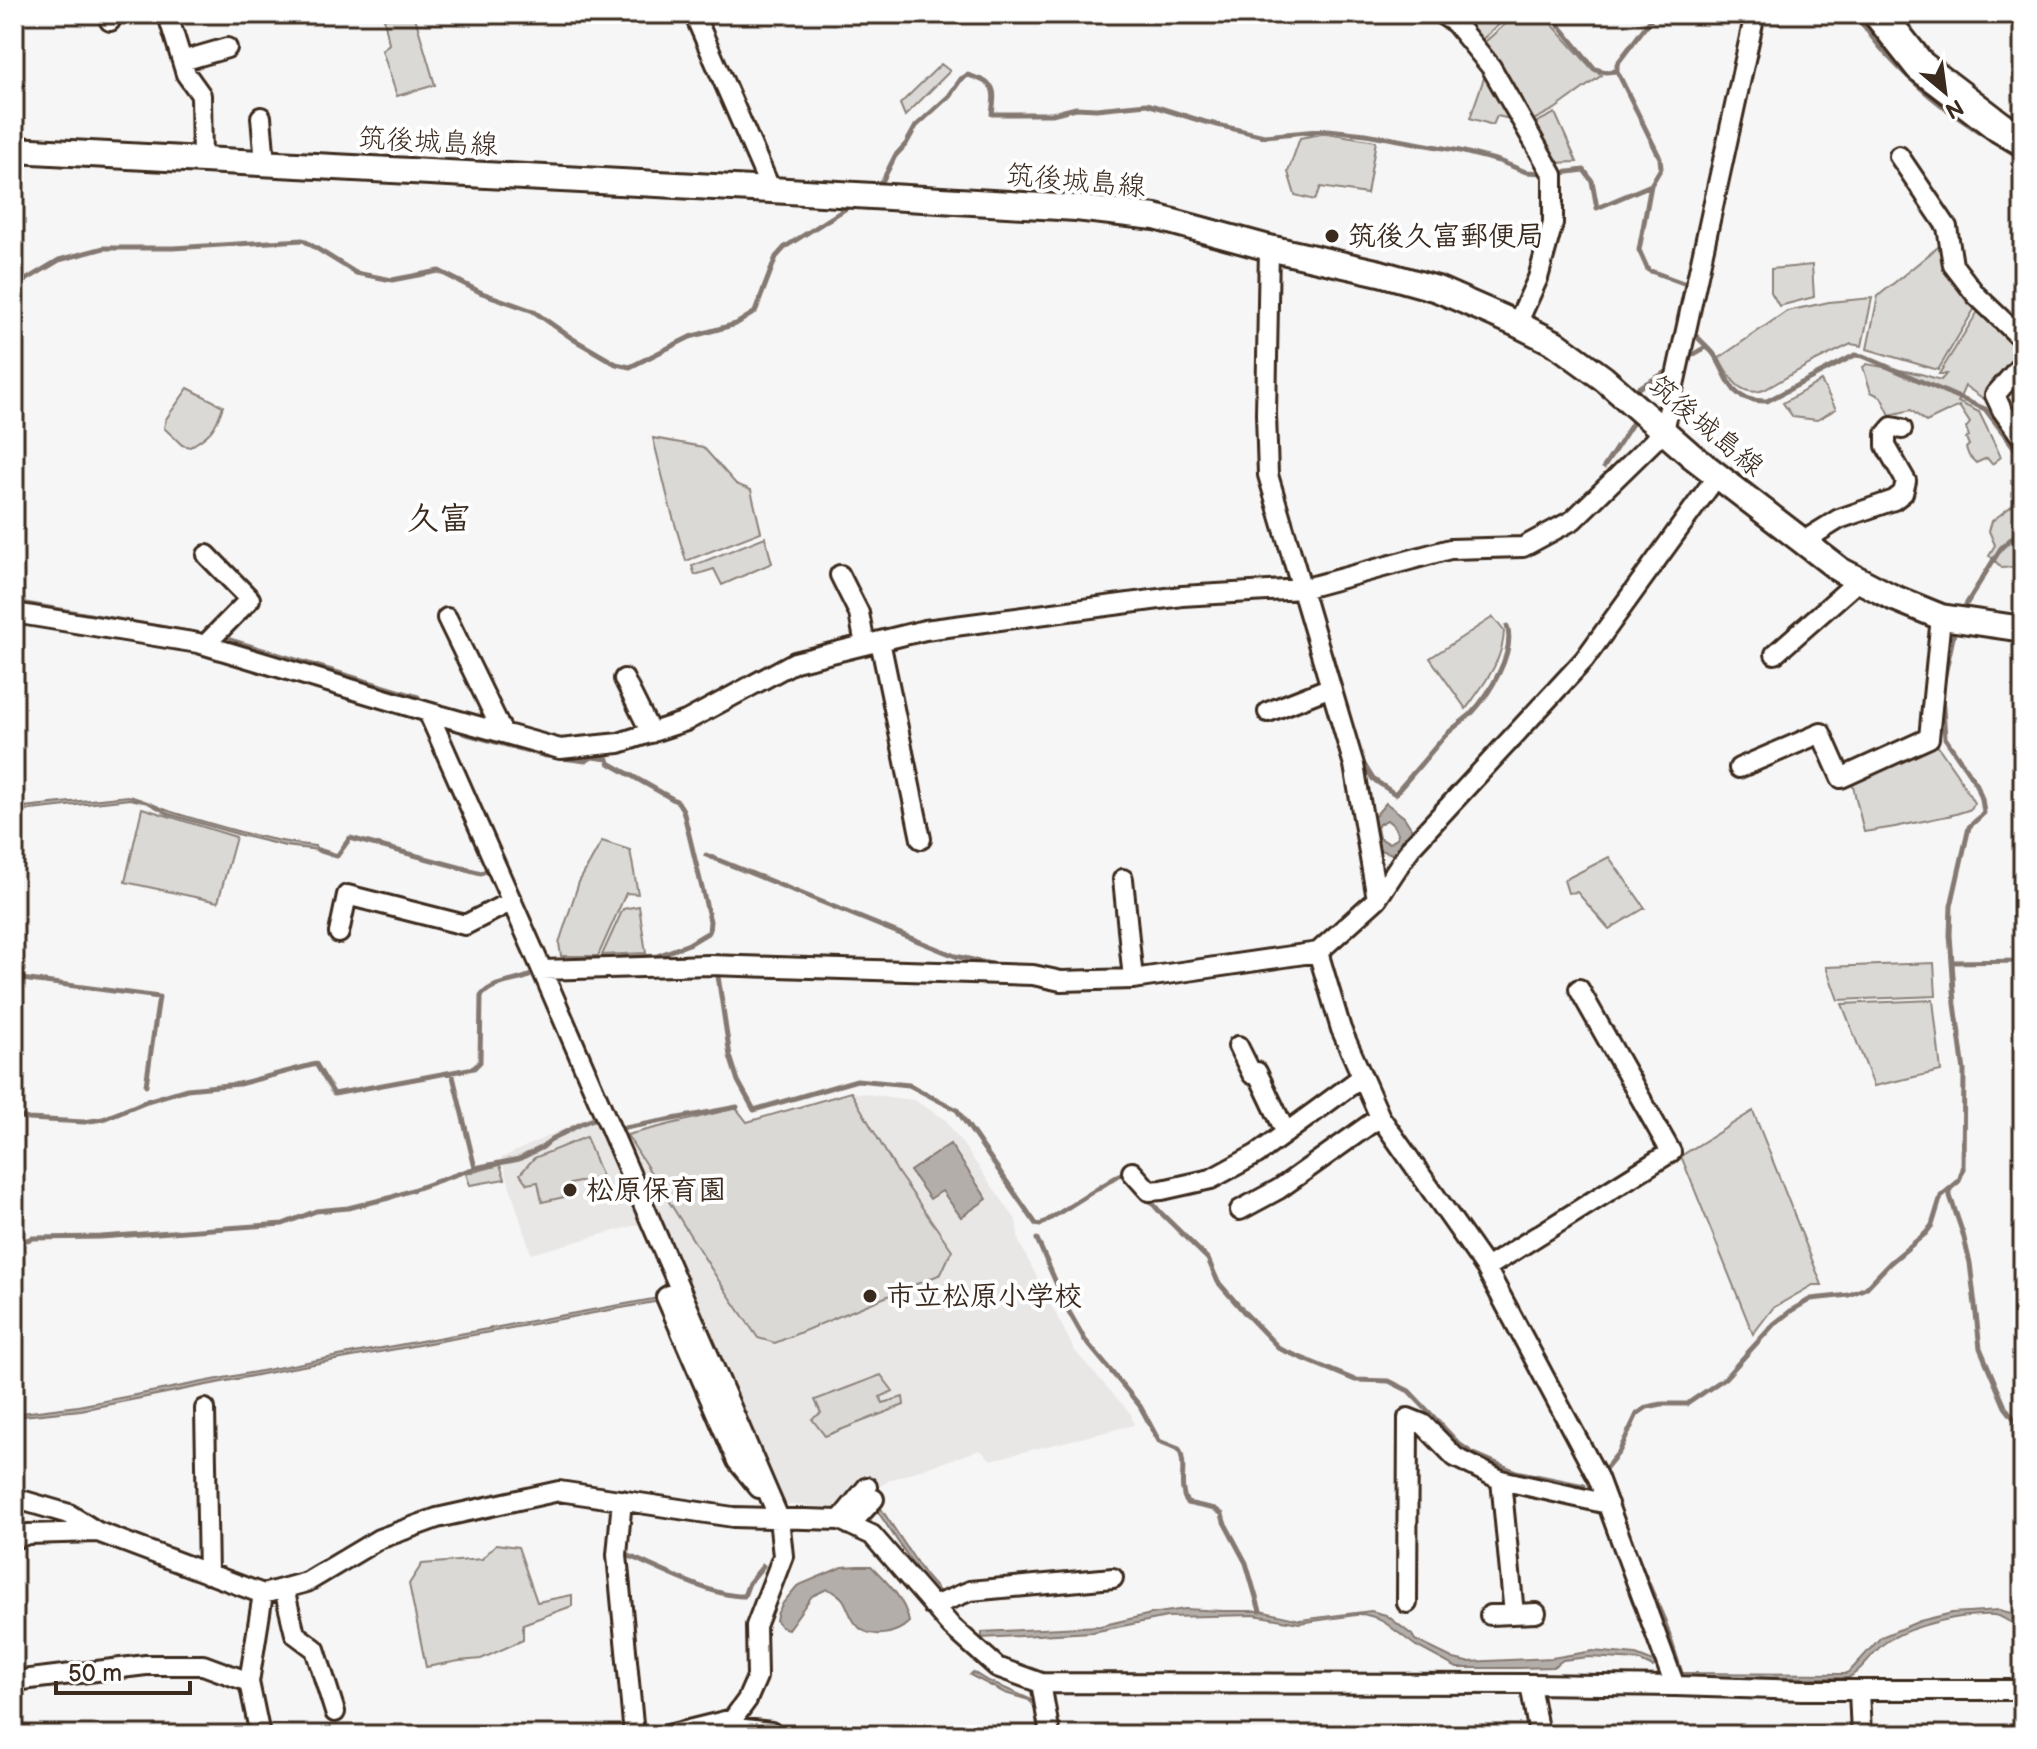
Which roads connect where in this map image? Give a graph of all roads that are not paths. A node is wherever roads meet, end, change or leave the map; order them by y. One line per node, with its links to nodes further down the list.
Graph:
1 (694, 14): 14 (street)
2 (1441, 14): 16 (street)
3 (1755, 14): 20 (street)
4 (1879, 14): 9 (main road)
5 (170, 22): 7 (street)
6 (227, 48): 7 (street)
7 (182, 61): 12 (street)
8 (261, 117): 13 (street)
9 (2023, 140)
10 (14, 150): 12 (street, 筑後城島線)
11 (1899, 156): 17 (street)
12 (202, 160): 13 (street, 筑後城島線)
13 (265, 163): 14 (street, 筑後城島線)
14 (771, 190): 15 (street, 筑後城島線)
15 (1269, 248): 16 (street, 筑後城島線); 27 (street)
16 (1517, 324): 20 (street, 筑後城島線)
17 (2023, 340)
18 (2023, 363): 21 (street)
19 (1902, 429): 23 (street)
20 (1664, 431): 22 (street, 筑後城島線); 27 (street)
21 (2023, 439)
22 (1717, 476): 23 (street, 筑後城島線); 44 (street)
23 (1802, 542): 26 (street, 筑後城島線)
24 (207, 555): 33 (street)
25 (840, 575): 32 (street)
26 (1859, 580): 29 (street, 筑後城島線); 34 (street)
27 (1302, 589): 32 (street); 36 (street)
28 (14, 613): 33 (street)
29 (1941, 617): 31 (street, 筑後城島線); 41 (street)
30 (447, 618): 39 (street)
31 (2023, 629)
32 (873, 643): 40 (street); 42 (street)
33 (205, 645): 37 (street)
34 (1775, 654)
35 (624, 679): 40 (street)
36 (1331, 687): 38 (street); 44 (street)
37 (428, 712): 39 (street); 45 (street)
38 (1268, 712)
39 (503, 733): 40 (street)
40 (651, 733)
41 (1739, 768)
42 (921, 839)
43 (1123, 879): 49 (street)
44 (1377, 899): 47 (street)
45 (512, 901): 46 (street); 48 (street)
46 (339, 933)
47 (1318, 952): 49 (street); 52 (street)
48 (542, 970): 49 (street); 64 (street)
49 (1133, 979)
50 (1579, 989): 57 (street)
51 (1238, 1046): 54 (street)
52 (1362, 1077): 53 (street); 54 (street)
53 (1380, 1117): 56 (street); 57 (street)
54 (1286, 1133): 55 (street)
55 (1132, 1172)
56 (1240, 1210)
57 (1486, 1268): 63 (street)
58 (205, 1409): 68 (street)
59 (1501, 1480): 63 (street); 72 (street); 75 (street)
60 (871, 1493): 65 (street)
61 (14, 1498): 66 (street)
62 (622, 1500): 64 (street); 70 (street); 88 (street)
63 (1608, 1504): 81 (street)
64 (777, 1514): 65 (street); 85 (street)
65 (845, 1522): 73 (street)
66 (98, 1532): 67 (street); 68 (street)
67 (14, 1539)
68 (208, 1574): 71 (street)
69 (1113, 1578): 73 (street)
70 (284, 1589): 71 (street); 84 (street)
71 (263, 1594): 78 (street)
72 (1407, 1603)
73 (933, 1606): 79 (street)
74 (1536, 1613): 75 (street)
75 (1514, 1614): 76 (street)
76 (1490, 1615)
77 (14, 1681): 78 (street)
78 (249, 1682): 87 (street)
79 (1041, 1683): 80 (street); 90 (street)
80 (1530, 1684): 81 (street); 91 (street)
81 (1675, 1686): 82 (street)
82 (1859, 1690): 83 (street); 92 (street)
83 (2023, 1690)
84 (335, 1712)
85 (733, 1719): 86 (street); 89 (street)
86 (771, 1732)
87 (260, 1735)
88 (634, 1735)
89 (668, 1735)
90 (1050, 1735)
91 (1539, 1735)
92 (1861, 1735)

